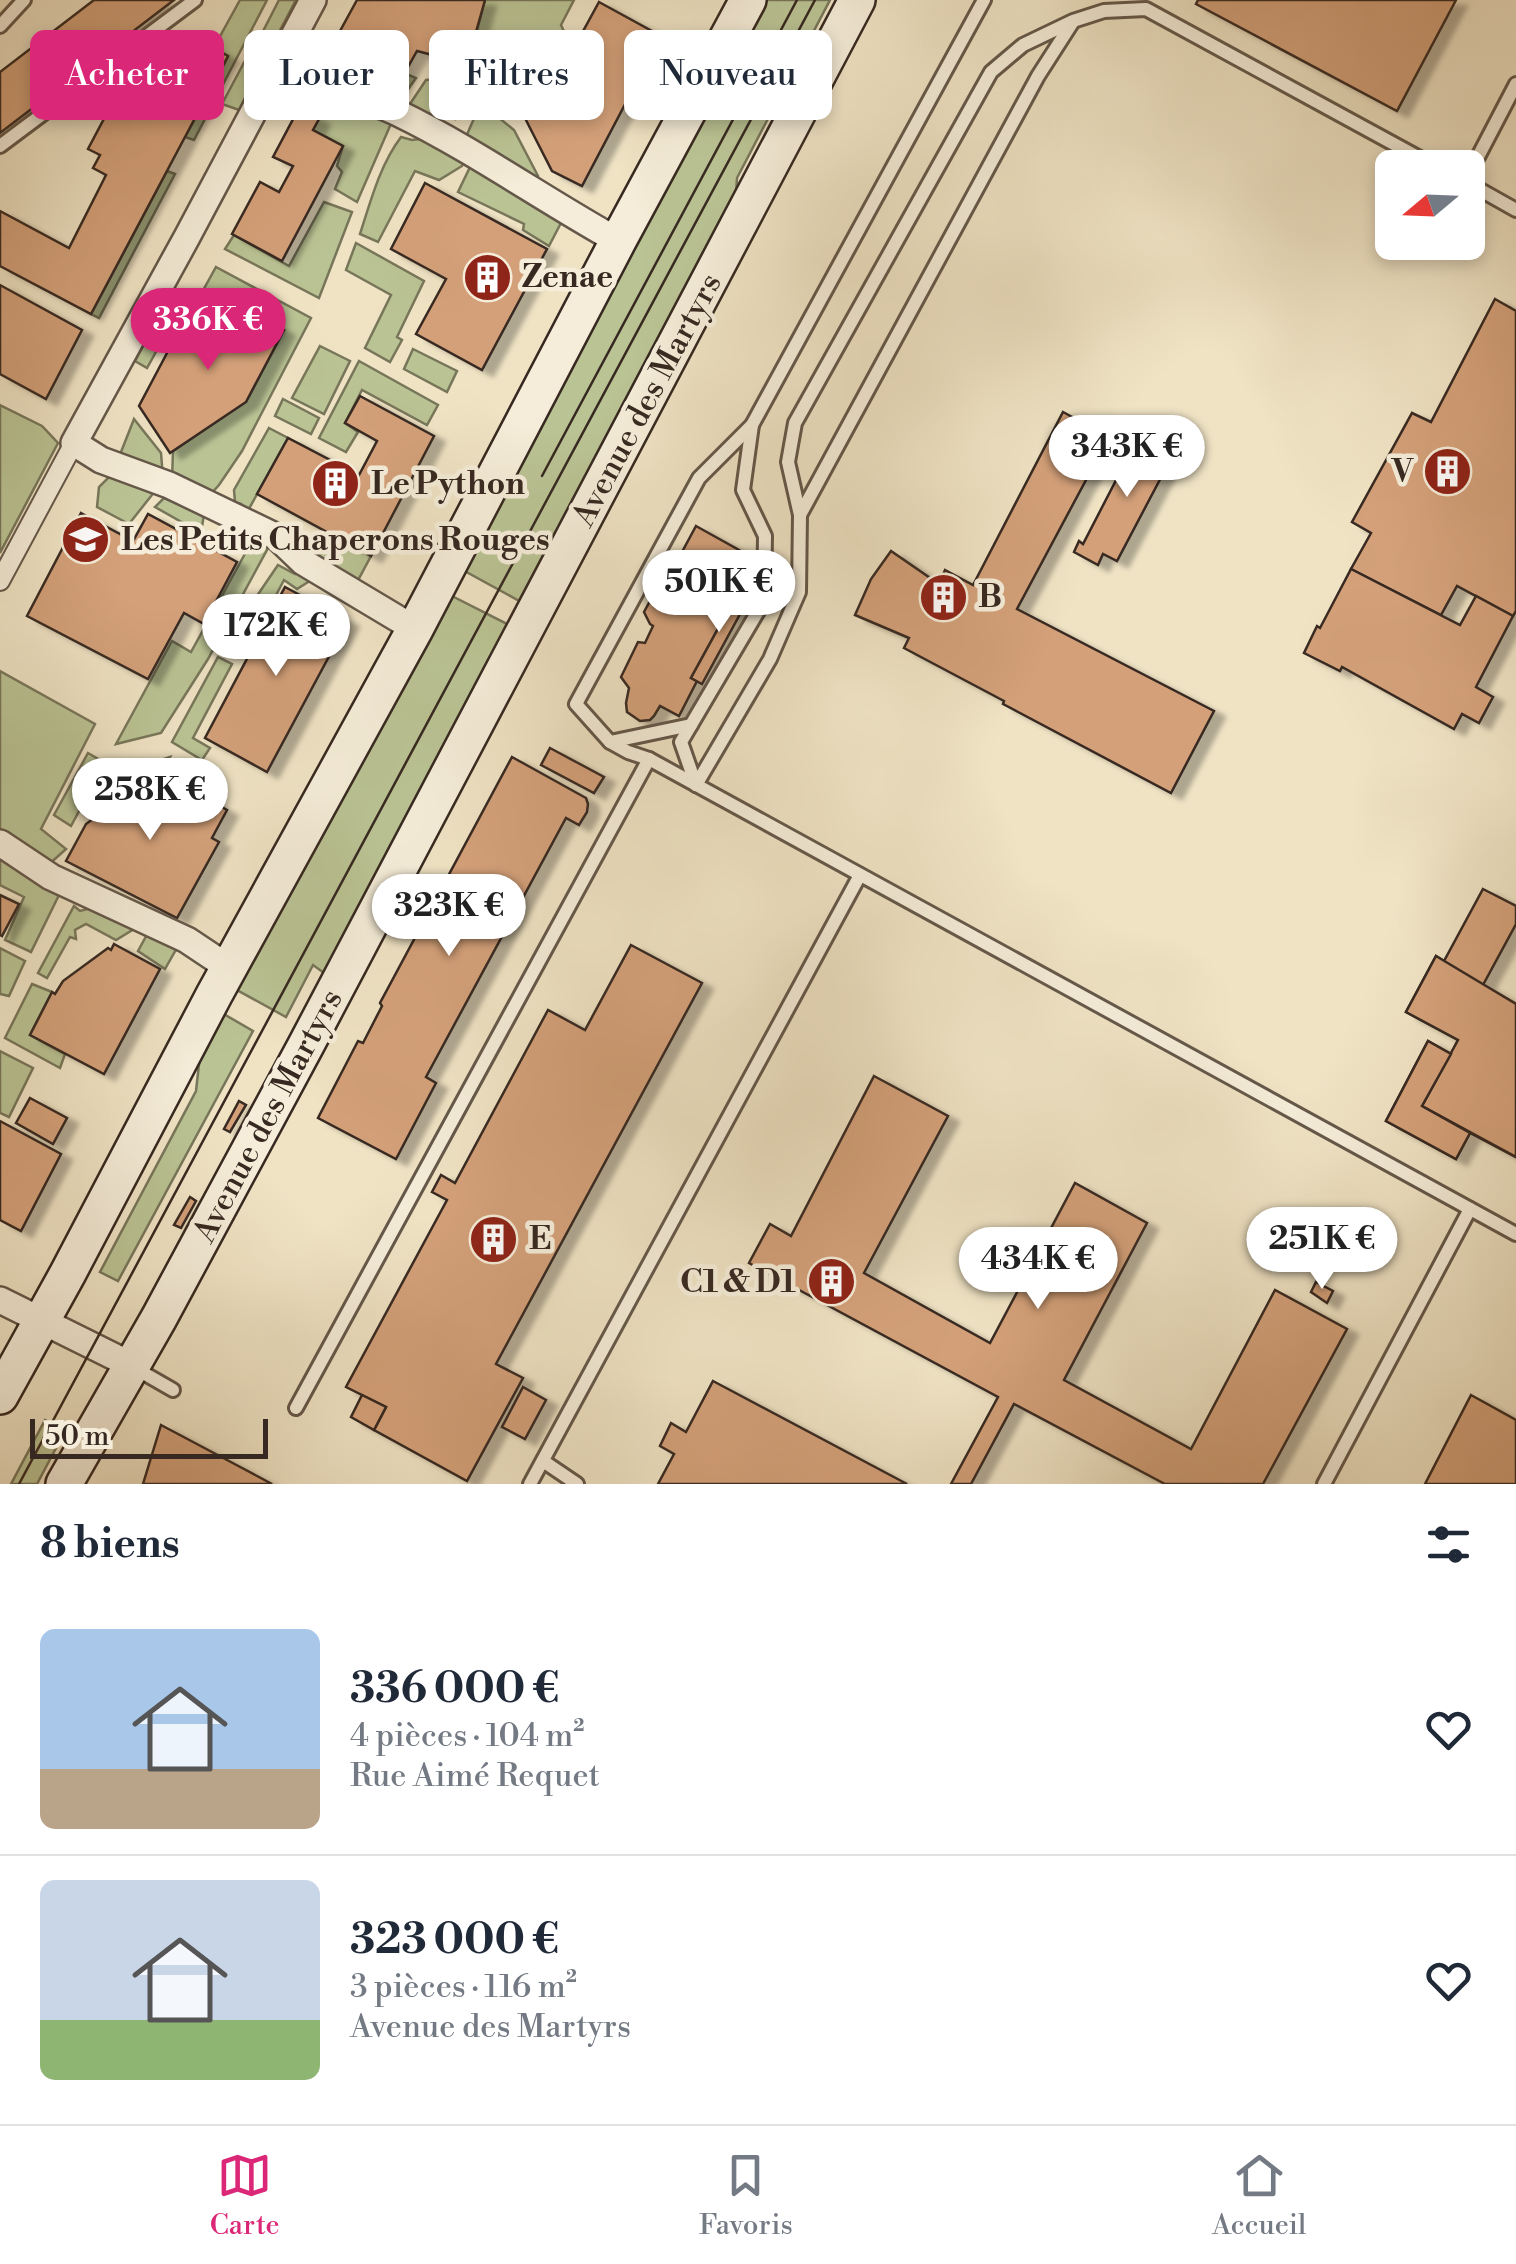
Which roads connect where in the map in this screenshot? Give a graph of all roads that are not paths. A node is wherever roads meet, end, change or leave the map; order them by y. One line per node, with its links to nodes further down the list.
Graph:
1 (24, 0): 8 (lane)
2 (195, 0): 13 (lane)
3 (312, 0): 9 (street)
4 (748, 0): 18 (main road)
5 (856, 0): 35 (main road, Avenue des Martyrs)
6 (984, 0): 19 (lane)
7 (1073, 21): 14 (lane); 21 (lane); 21 (lane)
8 (0, 26)
9 (296, 30)
10 (1516, 84): 15 (lane)
11 (409, 119): 18 (street)
12 (248, 120): 20 (street)
13 (0, 146)
14 (1405, 150)
15 (1483, 150)
16 (1485, 191): 17 (lane)
17 (1516, 210)
18 (618, 241): 23 (main road)
19 (752, 424): 24 (lane); 25 (lane)
20 (74, 443): 22 (street); 23 (street)
21 (800, 515): 27 (lane)
22 (0, 582)
23 (414, 629): 30 (main road)
24 (691, 725): 25 (lane); 27 (lane)
25 (610, 742): 26 (lane)
26 (649, 760): 27 (lane); 38 (lane)
27 (696, 785): 29 (lane)
28 (0, 843): 30 (street)
29 (860, 875): 31 (lane); 39 (lane)
30 (229, 968): 34 (main road)
31 (1470, 1209): 32 (lane); 43 (lane)
32 (1516, 1234)
33 (0, 1300): 34 (street)
34 (40, 1320): 35 (street); 37 (main road)
35 (131, 1365): 36 (lane); 40 (main road, Avenue des Martyrs)
36 (173, 1390)
37 (0, 1396)
38 (296, 1408)
39 (543, 1460): 41 (lane); 42 (lane)
40 (64, 1484)
41 (530, 1484)
42 (577, 1484)
43 (1324, 1484)

